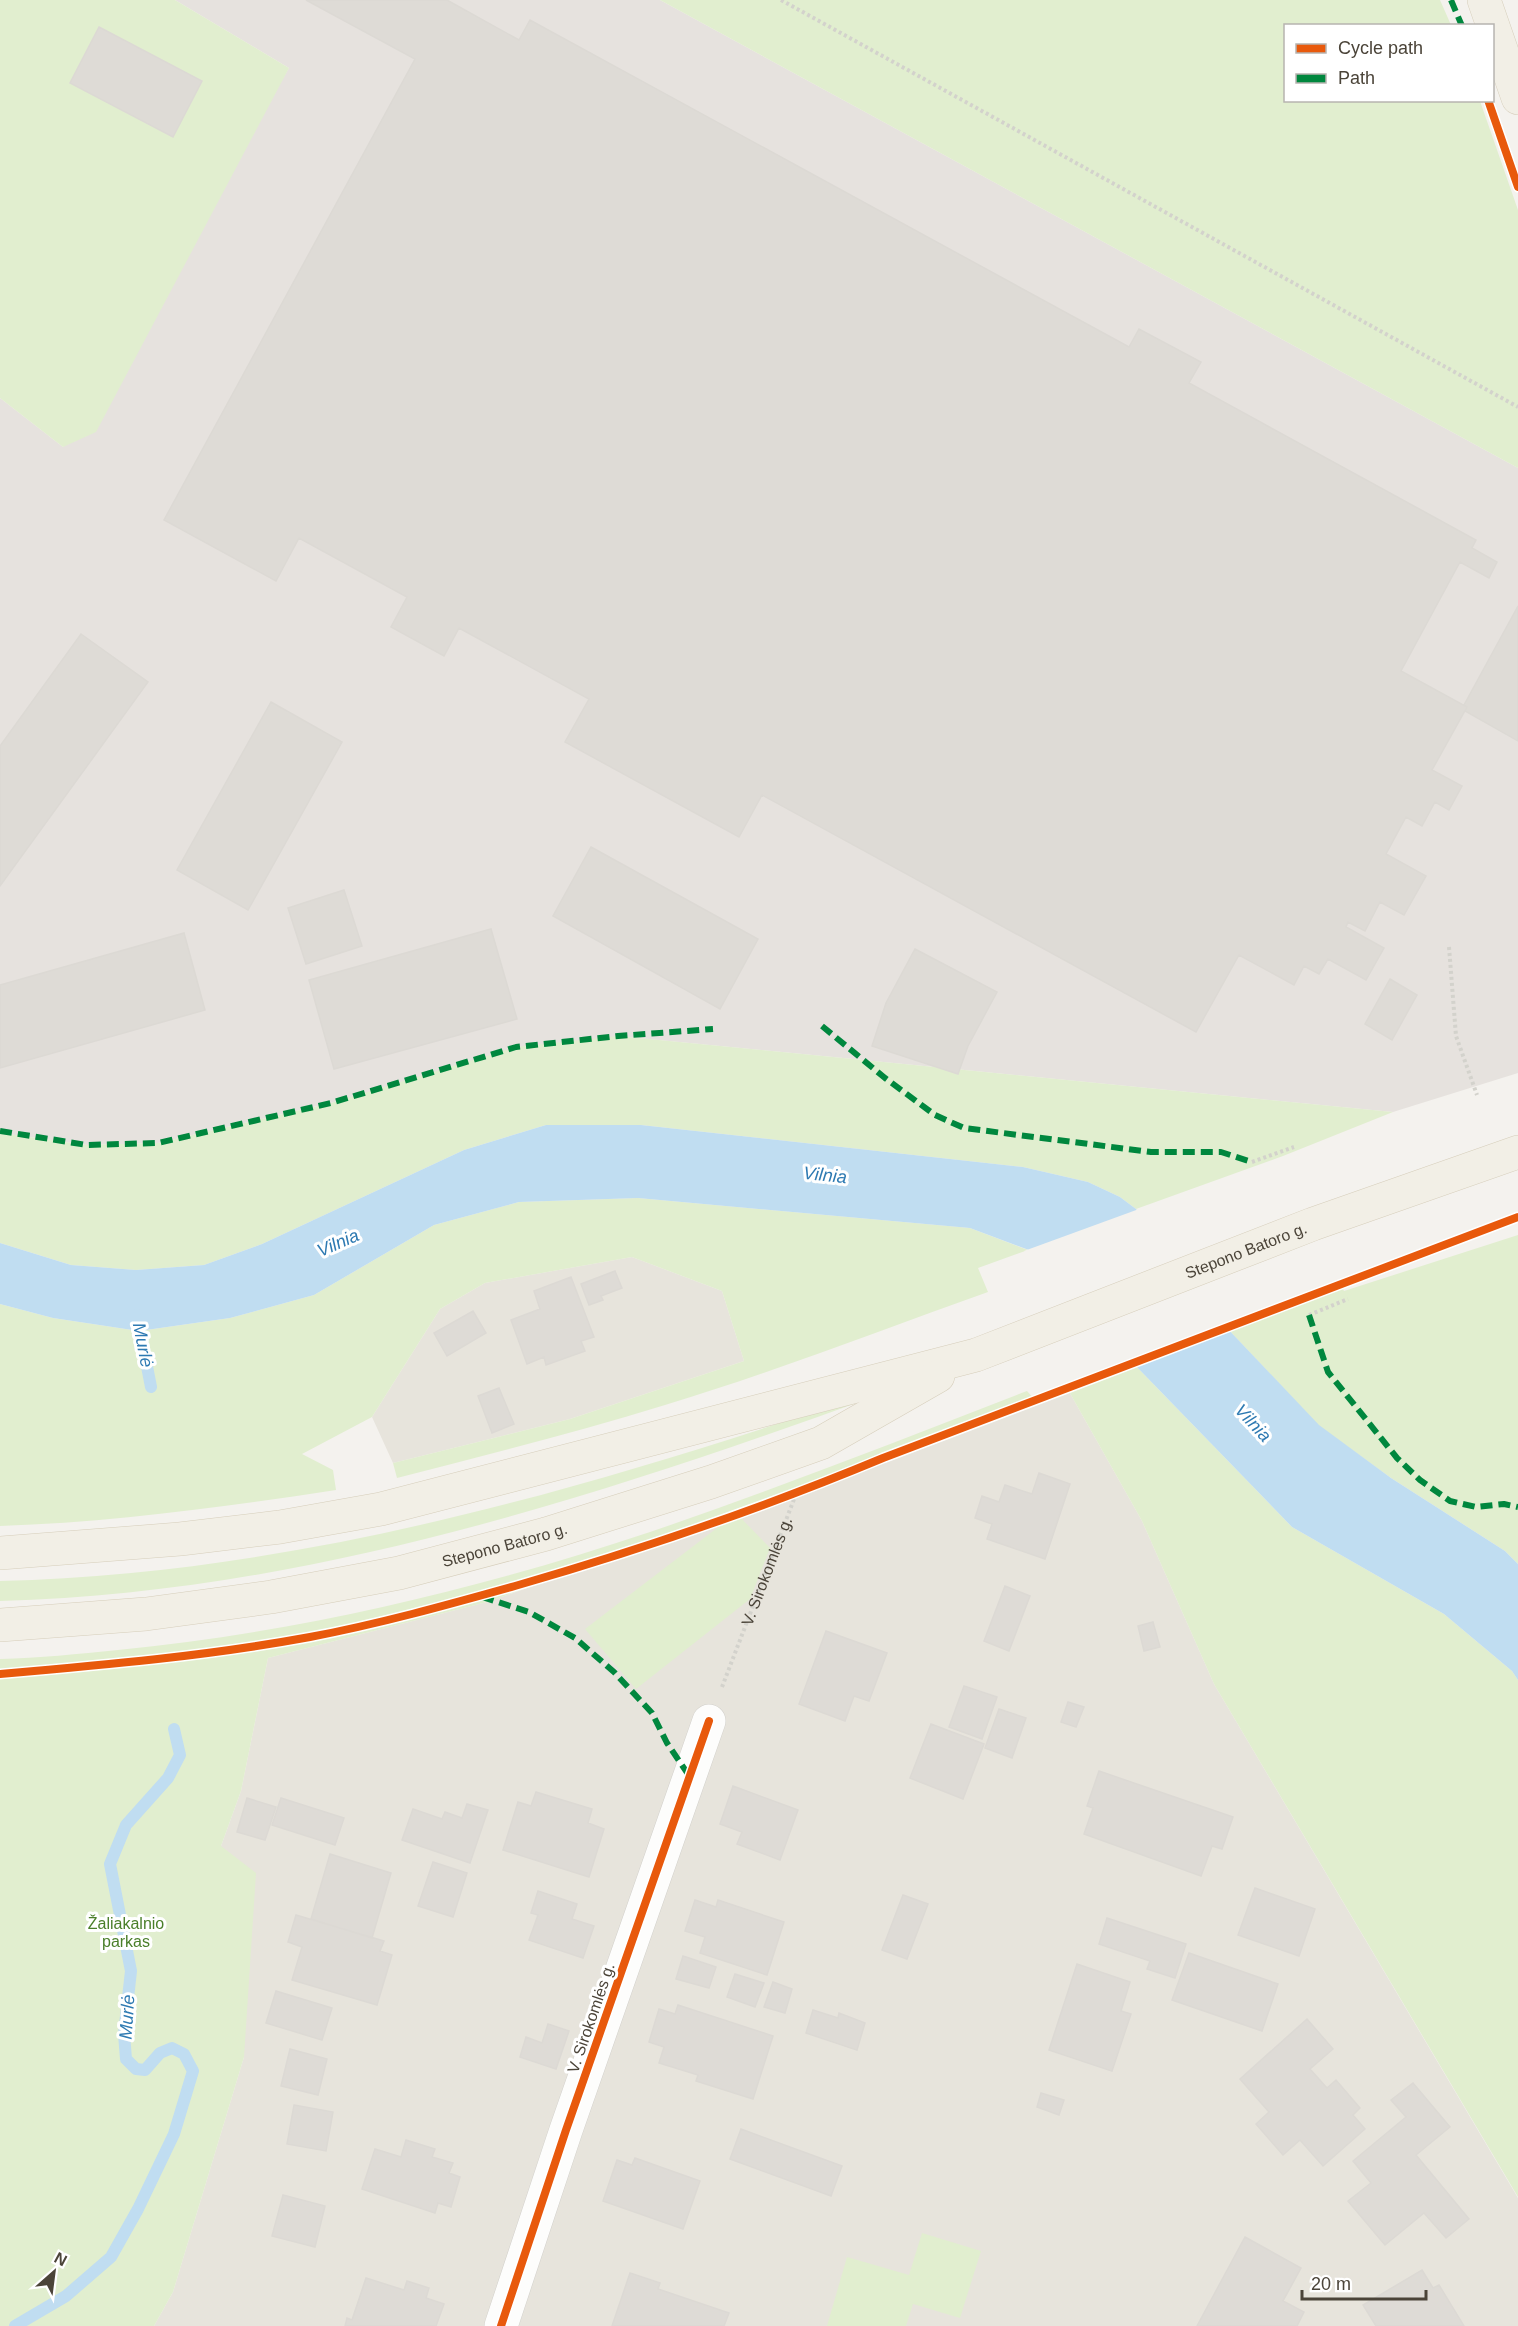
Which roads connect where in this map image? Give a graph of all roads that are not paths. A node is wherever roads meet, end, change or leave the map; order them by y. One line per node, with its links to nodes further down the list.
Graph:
1 (1484, 0): 2 (main road)
2 (1492, 24)
3 (1494, 29): 4 (main road)
4 (1518, 98)
5 (1518, 1152): 6 (main road, Stepono Batoro g.)
6 (976, 1355): 7 (main road, Stepono Batoro g.); 8 (main road, Stepono Batoro g.)
7 (0, 1553)
8 (0, 1625)
9 (709, 1721): 10 (street, V. Sirokomlės g.)
10 (501, 2326)

